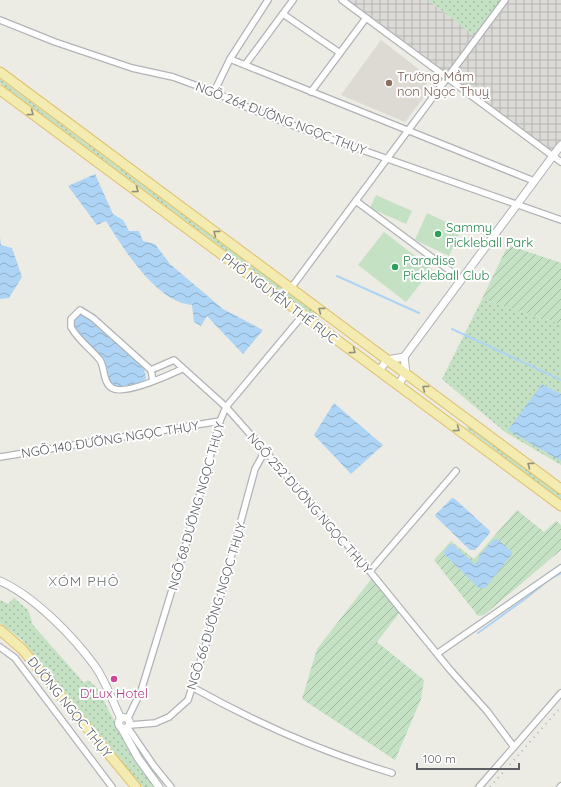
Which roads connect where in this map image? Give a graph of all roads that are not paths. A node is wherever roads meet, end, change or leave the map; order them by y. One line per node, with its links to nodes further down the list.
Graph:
1 (268, 0): 9 (street)
2 (293, 0): 5 (street)
3 (342, 0): 6 (street)
4 (505, 0): 12 (street)
5 (283, 14): 8 (street); 10 (street)
6 (366, 18): 8 (street); 12 (street)
7 (0, 20): 14 (street, NGÕ 264 ĐƯỜNG NGỌC THỤY)
8 (340, 53): 15 (street)
9 (230, 59): 10 (street); 14 (street)
10 (245, 65): 15 (street)
11 (0, 72): 26 (main road, PHỐ NGUYỄN THẾ RỤC, one-way to 11)
12 (447, 78): 16 (street); 18 (street)
13 (0, 90): 27 (main road, PHỐ NGUYỄN THẾ RỤC, one-way to 27)
14 (214, 92): 19 (street, NGÕ 264 ĐƯỜNG NGỌC THỤY)
15 (310, 92): 16 (street)
16 (409, 130): 19 (street); 21 (street)
17 (561, 145): 18 (street)
18 (553, 156): 20 (street); 21 (street)
19 (388, 158): 22 (street); 23 (street, NGÕ 264 ĐƯỜNG NGỌC THỤY)
20 (561, 162)
21 (534, 181): 23 (street)
22 (356, 201): 25 (street); 26 (street)
23 (517, 204): 24 (street, NGÕ 264 ĐƯỜNG NGỌC THỤY); 25 (street)
24 (561, 220)
25 (462, 279): 28 (street)
26 (291, 288): 29 (main road, PHỐ NGUYỄN THẾ RỤC, one-way to 26)
27 (303, 315): 32 (main road, PHỐ NGUYỄN THẾ RỤC, one-way to 32); 36 (street, NGÕ 68 ĐƯỜNG NGỌC THỤY)
28 (404, 357): 29 (street); 33 (street)
29 (387, 360): 32 (street); 33 (main road, PHỐ NGUYỄN THẾ RỤC)
30 (182, 369): 31 (street, NGÕ 252 ĐƯỜNG NGỌC THỤY); 34 (street); 36 (street, NGÕ 252 ĐƯỜNG NGỌC THỤY)
31 (151, 370): 34 (street); 34 (street)
32 (379, 371): 35 (main road, PHỐ NGUYỄN THẾ RỤC)
33 (406, 374): 35 (street); 41 (main road, PHỐ NGUYỄN THẾ RỤC, one-way to 33)
34 (153, 381)
35 (398, 385): 42 (main road, PHỐ NGUYỄN THẾ RỤC, one-way to 42)
36 (226, 407): 37 (street, NGÕ 68 ĐƯỜNG NGỌC THỤY); 38 (street, NGÕ 252 ĐƯỜNG NGỌC THỤY)
37 (220, 421): 39 (street, NGÕ 140 ĐƯỜNG NGỌC THỤY); 51 (street, NGÕ 68 ĐƯỜNG NGỌC THỤY)
38 (265, 451): 44 (street, NGÕ 252 ĐƯỜNG NGỌC THỤY); 49 (street, NGÕ 66 ĐƯỜNG NGỌC THỤY)
39 (0, 457)
40 (456, 472): 44 (street)
41 (561, 488)
42 (561, 506)
43 (561, 568): 48 (street)
44 (370, 571): 48 (street, NGÕ 252 ĐƯỜNG NGỌC THỤY)
45 (0, 581): 51 (street, ĐƯỜNG NGỌC THỤY)
46 (0, 630): 55 (main road, ĐƯỜNG NGỌC THỤY)
47 (0, 647): 54 (street, ĐƯỜNG NGỌC THỤY)
48 (438, 653): 52 (street, NGÕ 252 ĐƯỜNG NGỌC THỤY)
49 (192, 687): 51 (street, NGÕ 66 ĐƯỜNG NGỌC THỤY); 53 (street)
50 (561, 693): 52 (street)
51 (125, 723): 56 (street, ĐƯỜNG NGỌC THỤY); 57 (street)
52 (514, 747): 58 (street)
53 (392, 773)
54 (112, 787)
55 (136, 787)
56 (159, 787)
57 (172, 787)
58 (479, 787)

